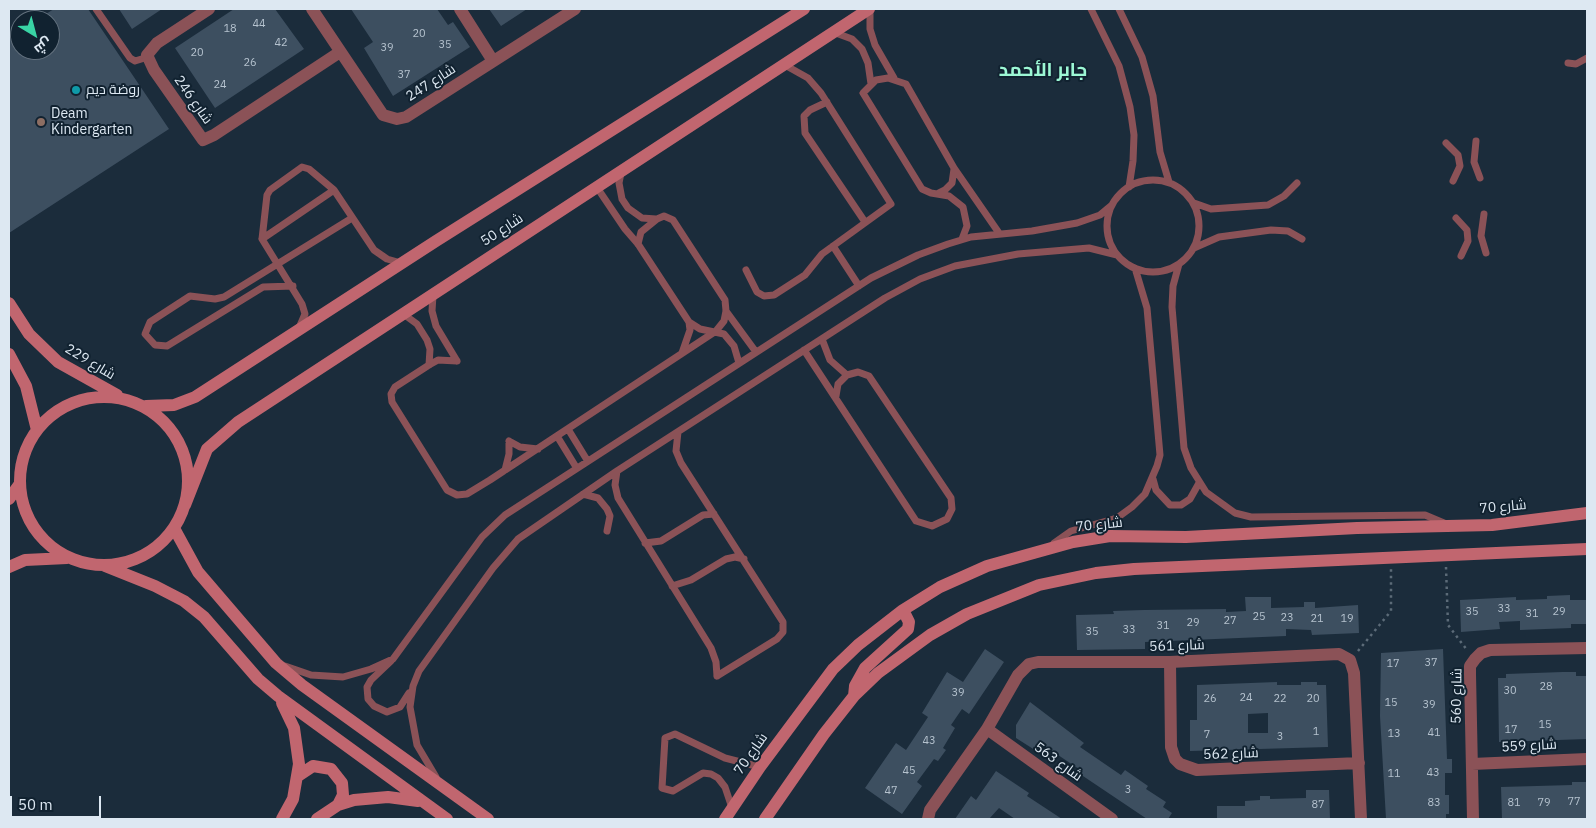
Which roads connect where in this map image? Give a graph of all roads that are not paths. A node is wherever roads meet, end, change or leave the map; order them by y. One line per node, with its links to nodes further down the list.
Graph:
1 (96, 9): 12 (lane)
2 (209, 9): 12 (street)
3 (312, 9): 11 (street, شارع 247)
4 (460, 9): 14 (street)
5 (575, 9): 14 (street, شارع 247)
6 (804, 9): 49 (main road, شارع 50)
7 (870, 9): 10 (main road, شارع 50); 17 (lane)
8 (1091, 9): 29 (lane)
9 (1119, 9): 26 (lane)
10 (832, 32): 16 (main road, شارع 50); 18 (lane)
11 (340, 52): 12 (street, شارع 246); 14 (street, شارع 247)
12 (148, 58)
13 (1587, 58): 15 (lane)
14 (493, 61)
15 (1568, 63)
16 (784, 64): 19 (lane); 23 (main road, شارع 50)
17 (894, 78): 18 (lane); 22 (lane)
18 (871, 84): 31 (lane)
19 (827, 102): 38 (lane); 38 (lane)
20 (1476, 141): 24 (lane)
21 (1446, 143): 25 (lane)
22 (954, 168): 31 (lane); 39 (lane)
23 (621, 170): 28 (main road, شارع 50); 37 (lane)
24 (1480, 178)
25 (1453, 181)
26 (1169, 182): 29 (lane); 32 (lane)
27 (1297, 183): 32 (lane)
28 (596, 186): 43 (lane); 56 (main road, شارع 50)
29 (1129, 187): 33 (lane)
30 (334, 190): 35 (lane); 40 (lane); 40 (lane)
31 (936, 193): 42 (lane)
32 (1194, 203): 45 (lane)
33 (1112, 205): 39 (lane); 47 (lane)
34 (1484, 214): 46 (lane)
35 (352, 218): 49 (lane); 51 (lane)
36 (1456, 218): 48 (lane)
37 (657, 220): 43 (lane); 58 (lane)
38 (865, 222): 44 (lane)
39 (999, 233): 42 (lane)
40 (262, 239): 51 (lane)
41 (1302, 239): 45 (lane)
42 (962, 240): 55 (lane)
43 (638, 244): 60 (lane)
44 (833, 246): 53 (lane); 55 (lane)
45 (1194, 248): 50 (lane)
46 (1486, 253)
47 (1117, 254): 52 (lane); 63 (lane)
48 (1461, 256)
49 (403, 263): 62 (main road, شارع 50)
50 (1179, 264): 52 (lane); 84 (lane)
51 (279, 265): 54 (lane); 54 (lane)
52 (1135, 268): 83 (lane)
53 (746, 270)
54 (293, 286): 62 (lane)
55 (859, 286): 65 (lane)
56 (433, 293): 59 (main road, شارع 50); 69 (lane)
57 (9, 303): 72 (main road, شارع 229)
58 (726, 311): 61 (lane); 65 (lane)
59 (402, 313): 69 (lane); 88 (main road, شارع 50)
60 (689, 322): 61 (lane); 67 (lane)
61 (716, 331): 67 (lane); 68 (lane)
62 (296, 333): 73 (main road, شارع 50)
63 (822, 339): 64 (lane); 70 (lane)
64 (804, 350): 71 (lane); 76 (lane)
65 (756, 352): 68 (lane)
66 (9, 354): 75 (main road)
67 (681, 354): 74 (lane)
68 (739, 362): 79 (lane)
69 (429, 365): 81 (lane)
70 (847, 376): 71 (lane); 71 (lane)
71 (836, 396)
72 (121, 398): 73 (main road); 75 (main road)
73 (146, 406): 88 (main road)
74 (568, 429): 77 (lane); 79 (lane)
75 (37, 430): 85 (main road)
76 (678, 432): 82 (lane); 90 (lane)
77 (557, 436): 78 (lane); 80 (lane)
78 (538, 449): 81 (lane); 81 (lane)
79 (587, 460): 80 (lane)
80 (576, 467): 104 (lane)
81 (505, 470)
82 (617, 471): 86 (lane); 94 (lane)
83 (1153, 479): 84 (lane); 95 (lane)
84 (1200, 483): 91 (lane)
85 (19, 485): 87 (main road); 97 (main road)
86 (583, 494): 93 (lane); 107 (lane)
87 (9, 499)
88 (185, 505): 92 (main road)
89 (1587, 513): 91 (main road, شارع 70)
90 (714, 514): 94 (lane); 98 (lane)
91 (1452, 526): 95 (main road, شارع 70)
92 (174, 528): 99 (main road); 106 (main road)
93 (607, 531)
94 (645, 543): 101 (lane)
95 (1048, 548): 102 (main road, شارع 70)
96 (1587, 549): 109 (main road)
97 (69, 558): 99 (main road); 100 (main road)
98 (744, 559): 101 (lane); 101 (lane)
99 (103, 565): 108 (main road)
100 (9, 568)
101 (672, 586)
102 (904, 610): 109 (main road); 114 (main road, شارع 70)
103 (1587, 648): 113 (street, شارع 560)
104 (393, 659): 106 (lane); 107 (lane)
105 (1170, 662): 110 (street, شارع 561); 112 (street, شارع 562); 112 (street, شارع 561)
106 (276, 663): 116 (main road)
107 (413, 686): 116 (lane)
108 (278, 696): 115 (main road); 117 (main road)
109 (854, 696): 124 (main road)
110 (987, 729): 125 (street, شارع 561); 126 (street, شارع 563)
111 (1587, 759): 113 (street, شارع 559)
112 (1359, 764): 127 (street)
113 (1472, 764): 128 (street, شارع 560)
114 (760, 766): 119 (main road, شارع 70); 119 (lane)
115 (298, 776): 118 (main road); 120 (main road)
116 (447, 791): 123 (main road)
117 (422, 802): 118 (main road); 122 (main road)
118 (338, 805): 121 (main road)
119 (729, 814)
120 (282, 819)
121 (317, 819)
122 (447, 819)
123 (488, 819)
124 (765, 819)
125 (928, 819)
126 (1112, 819)
127 (1362, 819)
128 (1473, 819)

